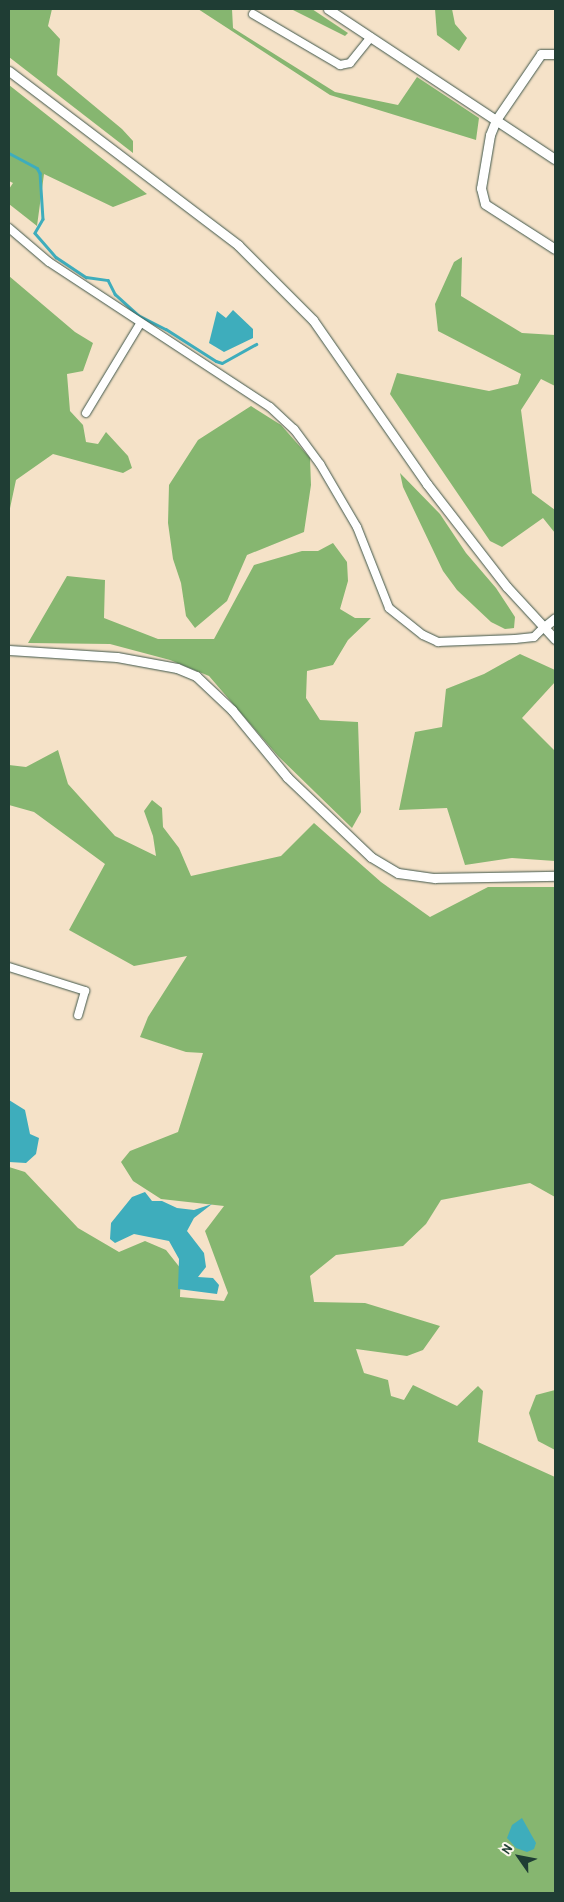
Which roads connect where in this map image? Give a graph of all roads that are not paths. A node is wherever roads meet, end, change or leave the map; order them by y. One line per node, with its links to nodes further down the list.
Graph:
1 (328, 9): 3 (street)
2 (253, 14): 3 (street)
3 (371, 37): 6 (street)
4 (555, 54): 6 (street)
5 (9, 71): 13 (street)
6 (496, 120): 7 (street); 9 (street)
7 (555, 159)
8 (9, 228): 10 (street)
9 (555, 249)
10 (140, 324): 11 (street); 13 (street)
11 (86, 413)
12 (555, 618): 13 (street)
13 (544, 627): 14 (street)
14 (555, 639)
15 (9, 650): 16 (street)
16 (555, 876)
17 (9, 967): 18 (street)
18 (78, 1015)

